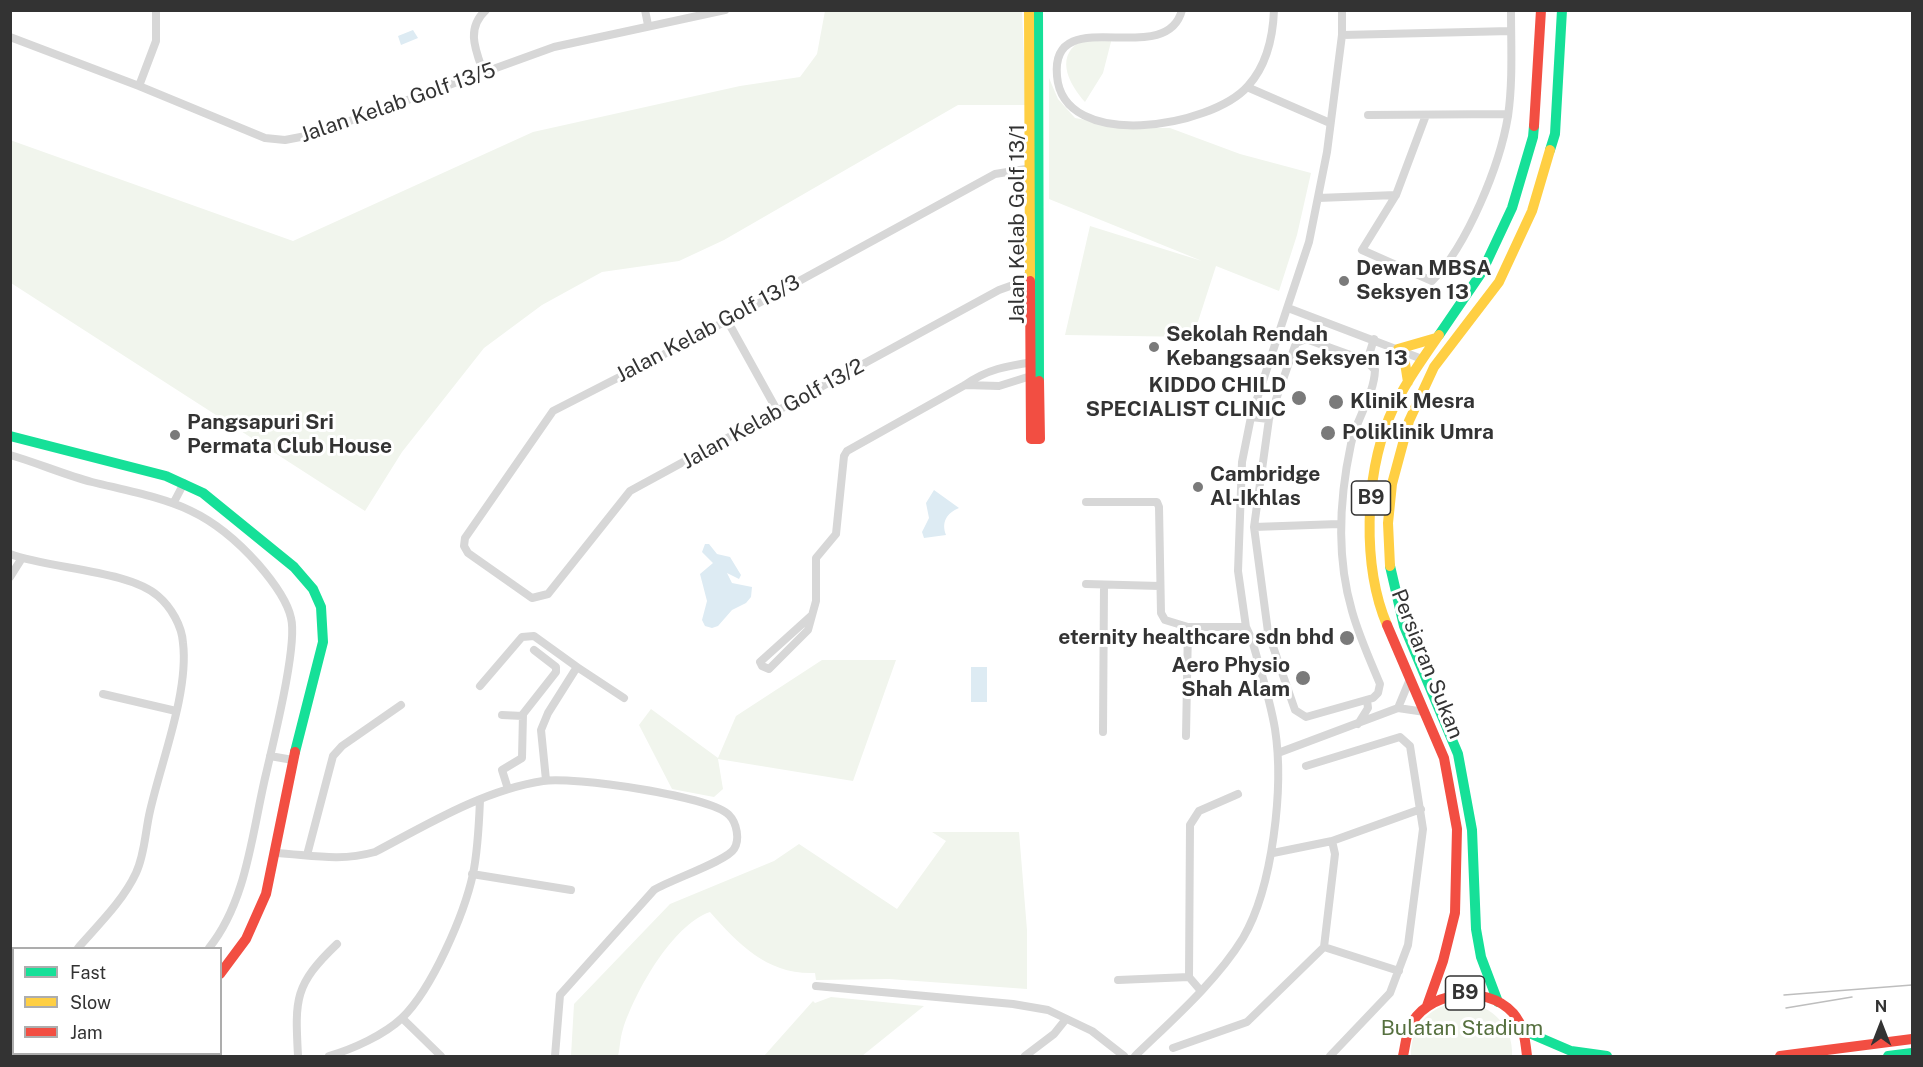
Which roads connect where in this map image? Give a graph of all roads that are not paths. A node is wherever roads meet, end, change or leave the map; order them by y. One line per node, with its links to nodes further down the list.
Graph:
1 (156, 10): 20 (street)
2 (486, 10): 19 (street)
3 (645, 10): 13 (street)
4 (725, 10): 13 (street, Jalan Kelab Golf 13/5)
5 (1029, 10): 26 (main road)
6 (1038, 10): 26 (main road, Jalan Kelab Golf 13/1)
7 (1182, 10): 14 (street)
8 (1274, 10): 21 (street)
9 (1342, 10): 17 (street)
10 (1511, 10): 16 (street)
11 (1541, 10): 32 (main road, Persiaran Sukan / B9)
12 (1562, 10): 35 (main road, Persiaran Sukan / B9)
13 (648, 25): 19 (street, Jalan Kelab Golf 13/5)
14 (1106, 28)
15 (1075, 31): 21 (street)
16 (1511, 31): 17 (street); 22 (street)
17 (1342, 35): 25 (street)
18 (10, 37): 20 (street, Jalan Kelab Golf 13/5)
19 (484, 74): 20 (street, Jalan Kelab Golf 13/5)
20 (139, 86)
21 (1247, 87): 25 (street)
22 (1508, 114): 24 (street); 27 (street)
23 (1368, 115): 24 (street)
24 (1426, 115): 27 (street)
25 (1330, 123): 28 (street)
26 (1033, 168): 29 (main road, Jalan Kelab Golf 13/1); 31 (street, Jalan Kelab Golf 13/3)
27 (1396, 195): 28 (street)
28 (1318, 198): 30 (street)
29 (1034, 272): 38 (main road, Jalan Kelab Golf 13/1); 43 (street, Jalan Kelab Golf 13/2)
30 (1288, 308): 33 (street); 44 (street)
31 (727, 320): 43 (street); 60 (street, Jalan Kelab Golf 13/3)
32 (1436, 338): 34 (main road); 36 (main road, Persiaran Sukan / B9)
33 (1374, 339): 34 (street); 37 (street)
34 (1398, 349): 36 (street); 40 (main road)
35 (1446, 351): 36 (main road); 41 (main road, Persiaran Sukan / B9)
36 (1422, 359): 40 (main road, Persiaran Sukan / B9); 41 (main road)
37 (1367, 361): 45 (street); 52 (street)
38 (1035, 362): 39 (main road, Jalan Kelab Golf 13/1); 42 (street)
39 (1035, 375): 42 (street); 47 (main road, Jalan Kelab Golf 13/1)
40 (1408, 381): 68 (main road, Persiaran Sukan / B9)
41 (1427, 381): 107 (main road, Persiaran Sukan / B9)
42 (965, 385): 61 (street)
43 (778, 412): 60 (street, Jalan Kelab Golf 13/2)
44 (1251, 417): 45 (street); 63 (street)
45 (1269, 419): 53 (street)
46 (10, 436): 49 (main road)
47 (1040, 439)
48 (10, 455): 50 (street)
49 (184, 483): 50 (street); 84 (main road)
50 (174, 502): 83 (street)
51 (1086, 502): 59 (street)
52 (1339, 524): 53 (street); 72 (street)
53 (1254, 526): 64 (street)
54 (10, 554): 55 (street)
55 (22, 558): 56 (street); 75 (street)
56 (10, 577)
57 (1086, 584): 58 (street)
58 (1104, 585): 59 (street); 80 (street)
59 (1160, 586): 62 (street)
60 (542, 597)
61 (811, 615): 61 (street)
62 (1188, 627): 63 (street); 81 (street)
63 (1246, 627): 65 (street)
64 (1268, 632): 65 (street); 72 (street)
65 (1252, 640): 82 (street)
66 (534, 650): 78 (street)
67 (577, 667): 69 (street); 71 (street); 86 (street)
68 (1410, 679): 74 (street); 76 (main road, Persiaran Sukan / B9)
69 (480, 686)
70 (104, 694): 75 (street)
71 (624, 698)
72 (1367, 700): 79 (street)
73 (401, 705): 94 (street)
74 (1398, 708): 76 (street); 79 (street)
75 (176, 711): 98 (street)
76 (1425, 712): 108 (main road, Persiaran Sukan / B9)
77 (502, 715): 78 (street)
78 (523, 716): 87 (street)
79 (1358, 724): 82 (street)
80 (1103, 732)
81 (1186, 736)
82 (1278, 753): 93 (street)
83 (270, 756): 84 (street); 99 (street)
84 (293, 760): 92 (main road)
85 (1306, 766): 90 (street)
86 (546, 780): 87 (street); 119 (street)
87 (508, 789): 89 (street)
88 (1238, 794): 103 (street)
89 (480, 800): 94 (street); 95 (street)
90 (1421, 809): 91 (street); 102 (street)
91 (1332, 841): 93 (street); 100 (street)
92 (275, 853): 94 (street); 101 (main road)
93 (1273, 853): 106 (street)
94 (307, 855)
95 (472, 874): 96 (street); 109 (street)
96 (572, 890)
97 (337, 944): 116 (street)
98 (79, 947)
99 (210, 947)
100 (1324, 947): 102 (street); 113 (street)
101 (222, 971)
102 (1399, 971): 123 (street)
103 (1189, 977): 104 (street); 106 (street)
104 (1118, 980)
105 (816, 987): 110 (street)
106 (1201, 991): 122 (street)
107 (1498, 1002): 108 (main road, B9); 111 (main road, B9)
108 (1427, 1006): 114 (main road, B9)
109 (402, 1018): 117 (street); 118 (street)
110 (1066, 1019): 120 (street); 121 (street)
111 (1522, 1030): 125 (main road, B9); 126 (main road, B9)
112 (1912, 1039): 127 (main road)
113 (1173, 1048)
114 (1403, 1051): 124 (main road)
115 (1912, 1053): 128 (main road)
116 (298, 1056)
117 (329, 1056)
118 (441, 1056)
119 (555, 1056)
120 (1025, 1056)
121 (1124, 1056)
122 (1135, 1056)
123 (1330, 1056)
124 (1391, 1056)
125 (1527, 1056)
126 (1607, 1056)
127 (1780, 1056)
128 (1888, 1056)

